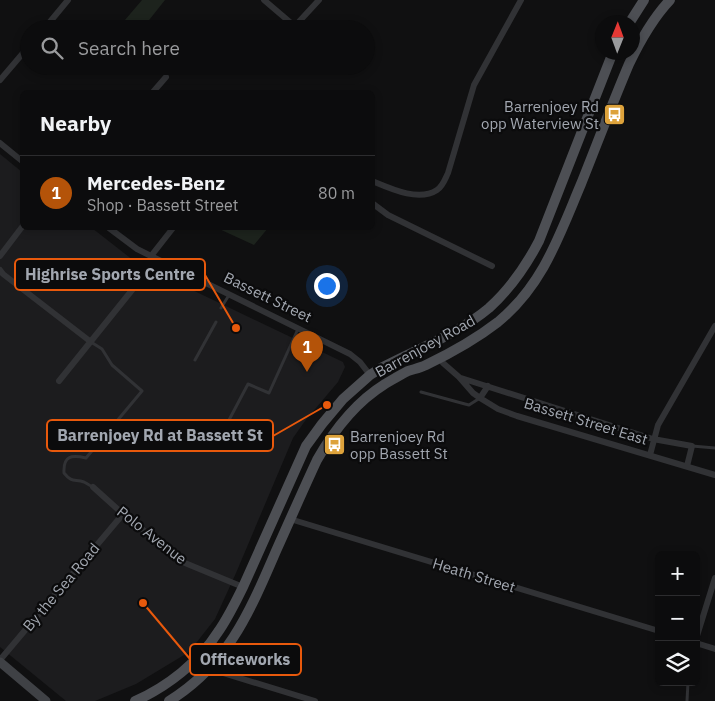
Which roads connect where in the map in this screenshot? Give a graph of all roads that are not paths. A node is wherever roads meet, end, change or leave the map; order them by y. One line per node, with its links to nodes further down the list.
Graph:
1 (68, 0): 9 (street)
2 (264, 0): 10 (street)
3 (319, 0): 11 (street)
4 (521, 0): 19 (street)
5 (670, 0): 7 (main road, Barrenjoey Road)
6 (642, 1): 7 (main road); 8 (main road)
7 (658, 14): 35 (main road, Barrenjoey Road)
8 (634, 15)
9 (51, 20)
10 (287, 20)
11 (303, 20)
12 (20, 57): 15 (street)
13 (611, 60): 33 (main road, Barrenjoey Road)
14 (166, 77): 16 (street)
15 (0, 80)
16 (154, 90)
17 (0, 143): 18 (street)
18 (20, 158)
19 (375, 182)
20 (375, 205): 26 (street)
21 (20, 229): 24 (street)
22 (112, 230): 25 (street, Bassett Street)
23 (173, 230): 25 (street)
24 (0, 256)
25 (154, 258): 28 (street, Bassett Street); 34 (street)
26 (492, 266)
27 (0, 270): 34 (street)
28 (229, 294): 29 (lane); 32 (street, Bassett Street)
29 (222, 308)
30 (216, 322): 36 (lane)
31 (715, 326): 45 (street)
32 (298, 328): 37 (street, Bassett Street); 44 (lane)
33 (436, 340): 35 (main road); 37 (main road, Barrenjoey Road)
34 (91, 342): 39 (street); 51 (lane)
35 (440, 358): 38 (street, Bassett Street East); 41 (main road, Barrenjoey Road)
36 (194, 360)
37 (370, 375): 41 (main road, Bassett Street); 55 (main road, Barrenjoey Road)
38 (460, 378): 40 (street, Bassett Street East); 43 (street, Bassett Street East)
39 (59, 381)
40 (488, 386): 43 (street); 45 (street, Bassett Street East)
41 (379, 388): 53 (main road, Barrenjoey Road)
42 (421, 392): 43 (lane)
43 (480, 398): 48 (street, Bassett Street East)
44 (229, 420)
45 (653, 439): 46 (street, Bassett Street East); 48 (street)
46 (692, 446): 47 (lane, Bassett Street East); 49 (street)
47 (715, 448)
48 (650, 455): 49 (street, Bassett Street East)
49 (688, 466): 50 (street, Bassett Street East)
50 (715, 475)
51 (93, 487): 52 (street, Polo Avenue)
52 (123, 514): 55 (street, Polo Avenue); 60 (street, By the Sea Road)
53 (290, 519): 57 (street, Heath Street); 61 (main road, Barrenjoey Road)
54 (715, 578): 56 (street)
55 (243, 588): 64 (main road, Barrenjoey Road)
56 (700, 626)
57 (655, 631)
58 (700, 644): 59 (street)
59 (715, 649)
60 (0, 661): 63 (main road)
61 (210, 668): 65 (main road, Barrenjoey Road); 66 (street)
62 (688, 686): 67 (lane)
63 (42, 699)
64 (135, 701)
65 (169, 701)
66 (315, 701)
67 (687, 701)

